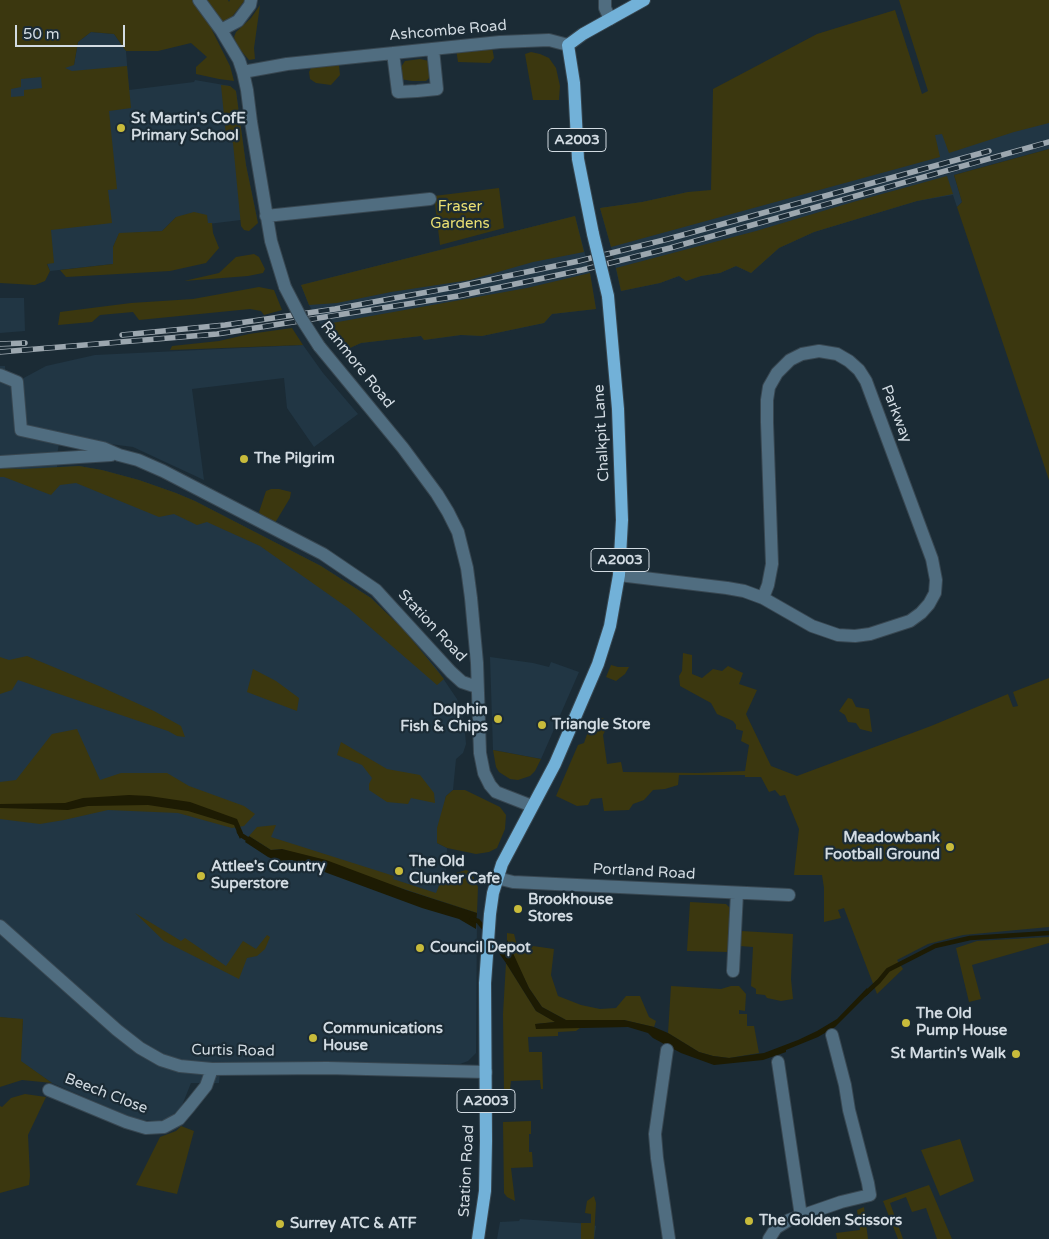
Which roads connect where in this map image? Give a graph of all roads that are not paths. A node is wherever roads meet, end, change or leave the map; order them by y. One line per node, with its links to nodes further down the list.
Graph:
1 (199, 0): 6 (street, Ranmore Road)
2 (251, 0): 6 (street)
3 (604, 0): 5 (street)
4 (644, 0): 5 (main road)
5 (610, 19): 7 (main road)
6 (221, 30): 10 (street, Ranmore Road)
7 (568, 45): 8 (street, Ashcombe Road); 16 (main road, Chalkpit Lane / A2003, bridge)
8 (433, 49): 9 (street, Ashcombe Road); 9 (street)
9 (393, 53): 10 (street, Ashcombe Road)
10 (243, 72): 12 (street, Ranmore Road)
11 (430, 199): 12 (street)
12 (266, 216): 18 (street, Ranmore Road, bridge)
13 (0, 375): 14 (street, Station Road)
14 (119, 455): 15 (street); 18 (street, Station Road)
15 (0, 462)
16 (619, 575): 17 (street, Parkway); 19 (main road, Chalkpit Lane / A2003)
17 (763, 598): 17 (street, Parkway)
18 (478, 687): 19 (street)
19 (532, 806): 20 (main road, Station Road / A2003)
20 (497, 878): 21 (street, Portland Road); 29 (main road, Station Road / A2003)
21 (737, 892): 22 (street, Portland Road); 24 (street)
22 (789, 895)
23 (0, 926): 28 (street, Curtis Road)
24 (734, 971)
25 (832, 1035): 31 (street)
26 (667, 1050): 33 (street)
27 (778, 1062): 31 (street)
28 (212, 1068): 29 (street, Curtis Road); 30 (street, Beech Close)
29 (486, 1072): 32 (main road, Station Road / A2003)
30 (49, 1090)
31 (801, 1216): 34 (street)
32 (478, 1239)
33 (669, 1239)
34 (769, 1239)

